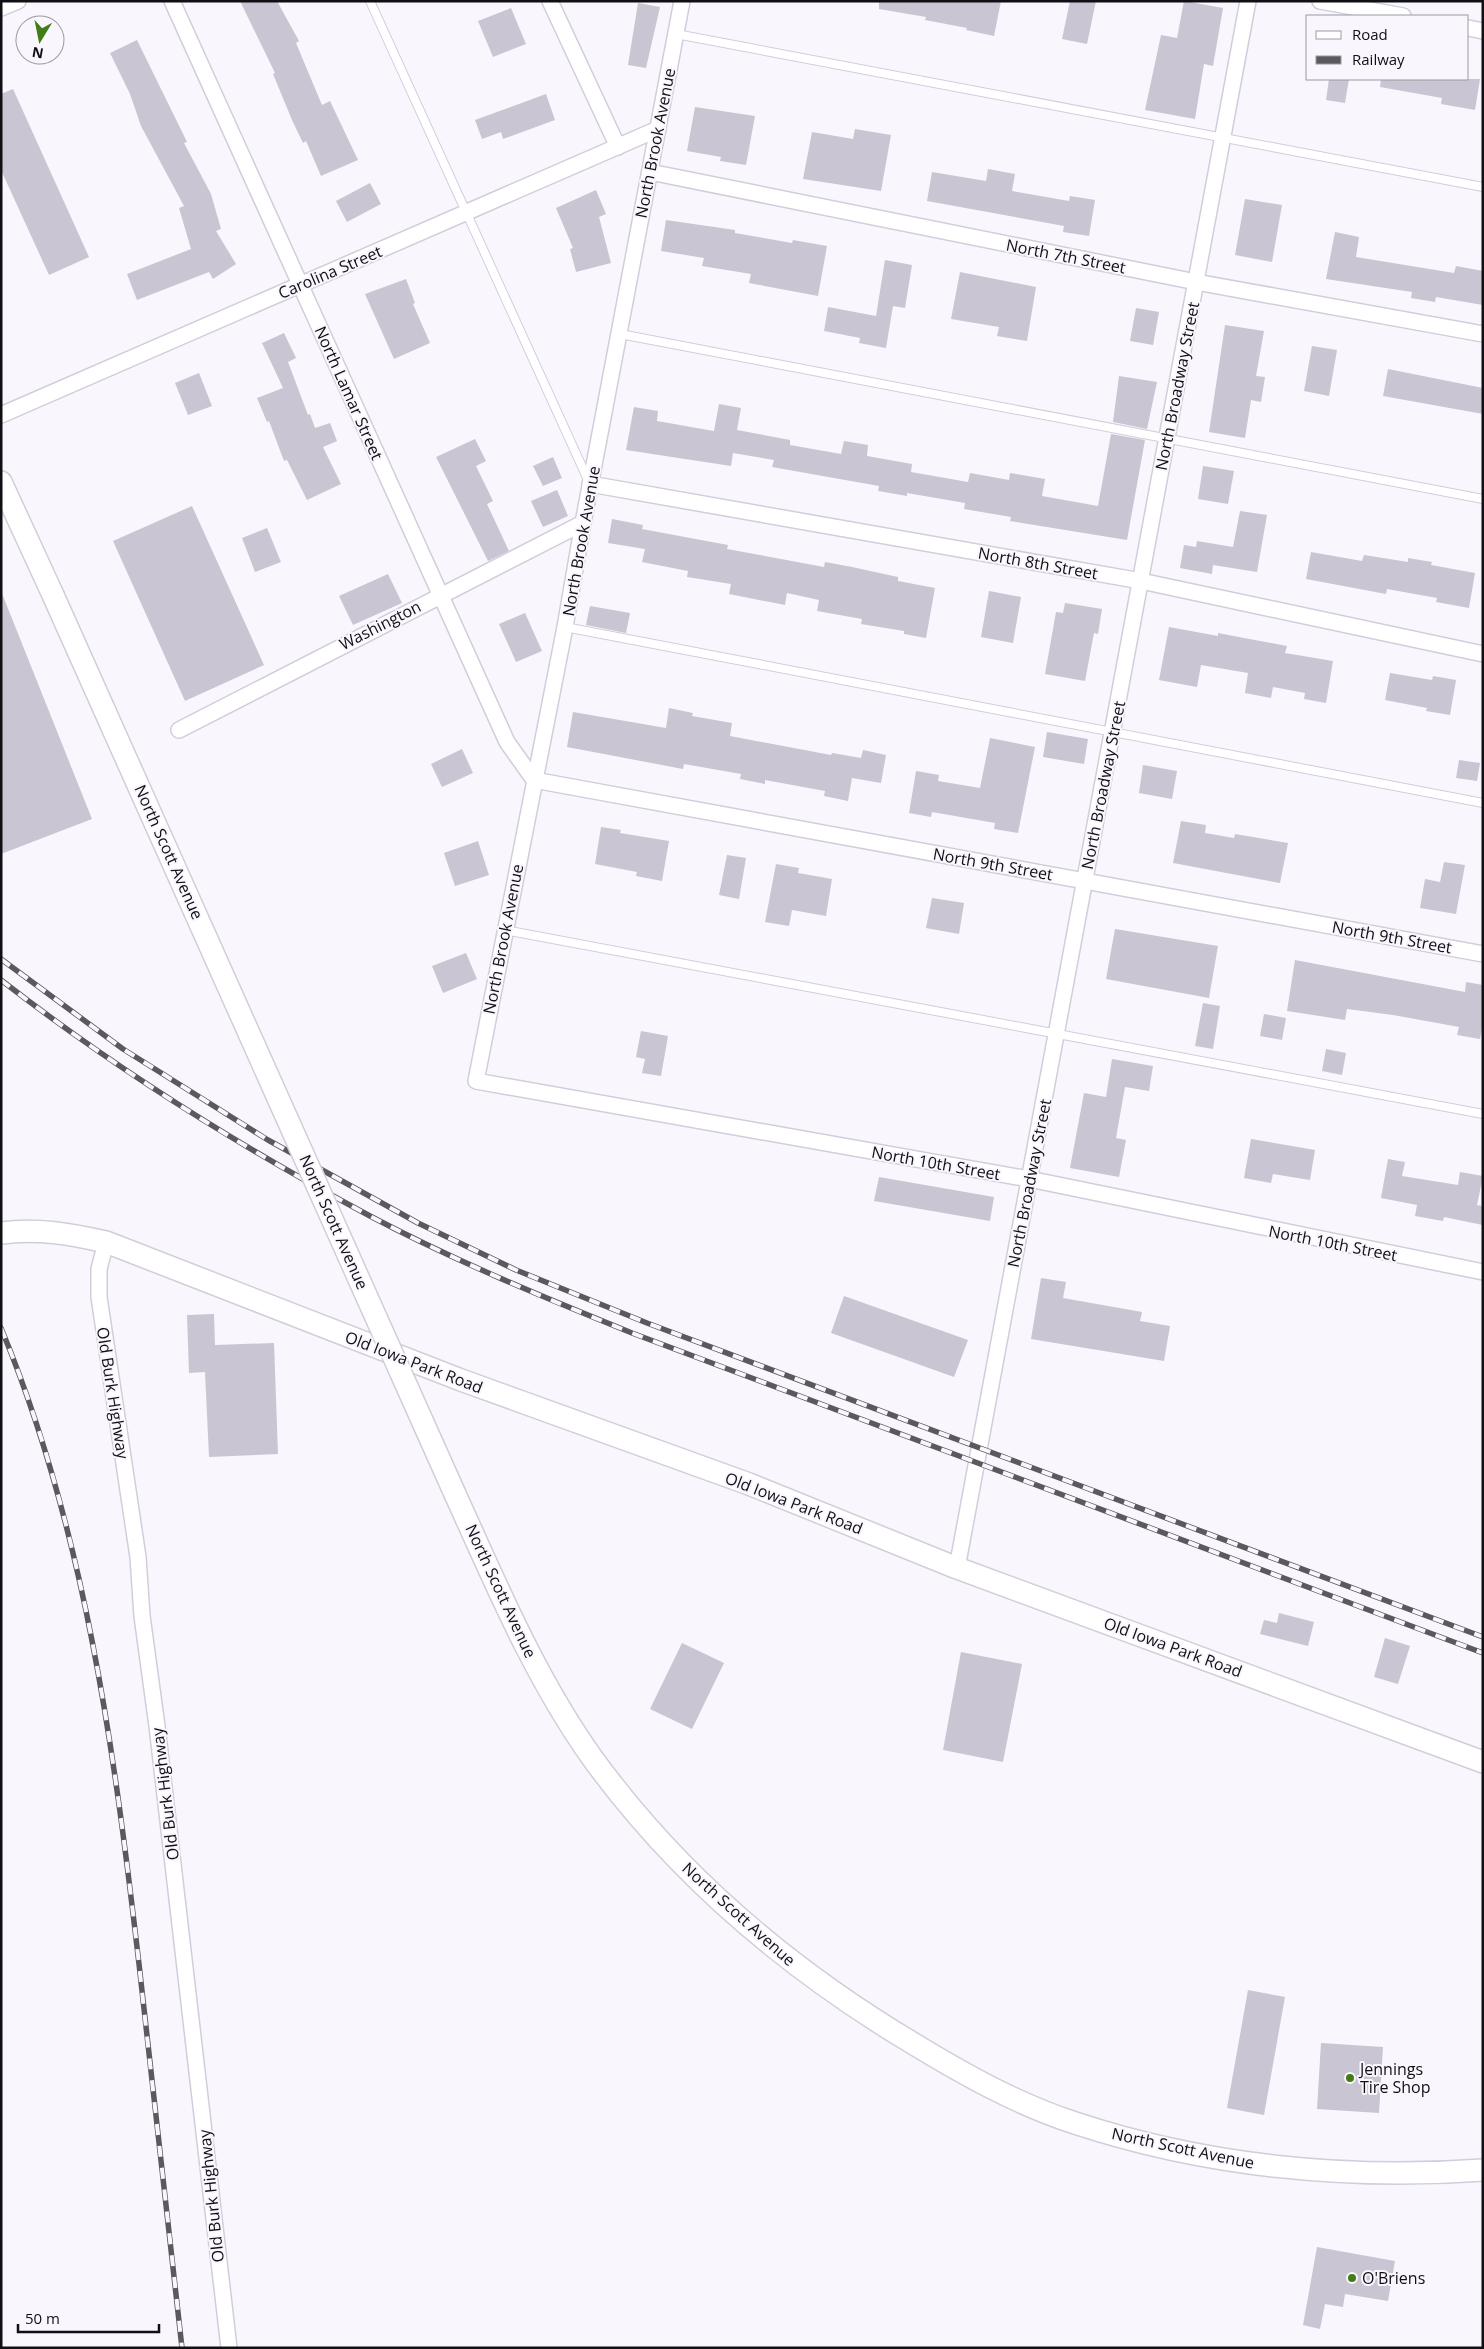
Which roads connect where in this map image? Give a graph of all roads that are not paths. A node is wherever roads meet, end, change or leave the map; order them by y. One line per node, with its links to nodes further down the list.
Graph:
1 (18, 1): 8 (street)
2 (172, 1): 20 (street, North Lamar Street)
3 (370, 1): 18 (lane)
4 (550, 1): 15 (street)
5 (682, 1): 12 (street, North Brook Avenue)
6 (1248, 1): 14 (street, North Broadway Street)
7 (1320, 1): 9 (street)
8 (1, 8)
9 (1397, 15)
10 (1469, 28): 11 (street)
11 (1483, 31)
12 (676, 34): 13 (street, North Brook Avenue); 14 (lane)
13 (658, 129): 15 (street, Carolina Street); 16 (street, North Brook Avenue)
14 (1223, 137): 17 (lane); 19 (street, North Broadway Street)
15 (618, 147): 18 (street, Carolina Street)
16 (650, 172): 19 (street, North 7th Street); 21 (street, North Brook Avenue)
17 (1483, 187)
18 (465, 213): 20 (street, Carolina Street); 26 (lane)
19 (1196, 282): 22 (street, North 7th Street); 24 (street, North Broadway Street)
20 (302, 284): 23 (street, Carolina Street); 30 (street, North Lamar Street)
21 (620, 334): 24 (lane); 26 (street, North Brook Avenue)
22 (1483, 334)
23 (1, 415)
24 (1167, 438): 27 (lane); 29 (street, North Broadway Street)
25 (1, 482): 49 (main road, North Scott Avenue, bridge)
26 (590, 484): 28 (street, North Brook Avenue); 29 (street, North 8th Street)
27 (1483, 499)
28 (583, 523): 30 (street, Washington); 31 (street, North Brook Avenue)
29 (1141, 581): 32 (street, North 8th Street); 34 (street, North Broadway Street)
30 (440, 594): 33 (street, Washington); 35 (street, North Lamar Street)
31 (566, 627): 34 (lane); 35 (street, North Brook Avenue)
32 (1483, 654)
33 (179, 730)
34 (1112, 732): 36 (lane); 37 (street, North Broadway Street)
35 (534, 780): 37 (street, North 9th Street); 38 (street, North Brook Avenue)
36 (1483, 803)
37 (1085, 881): 39 (street, North 9th Street); 40 (street, North Broadway Street)
38 (505, 930): 40 (lane); 41 (street, North Brook Avenue)
39 (1483, 954)
40 (1056, 1034): 42 (lane); 43 (street, North Broadway Street)
41 (476, 1081): 43 (street, North 10th Street)
42 (1483, 1114)
43 (1029, 1179): 46 (street, North 10th Street); 47 (street, North Broadway Street)
44 (1, 1233): 45 (main road, Old Iowa Park Road)
45 (106, 1242): 47 (main road, Old Iowa Park Road); 50 (street, Old Burk Highway)
46 (1483, 1272)
47 (957, 1568): 48 (main road, Old Iowa Park Road)
48 (1483, 1762)
49 (1483, 2170)
50 (229, 2348)

